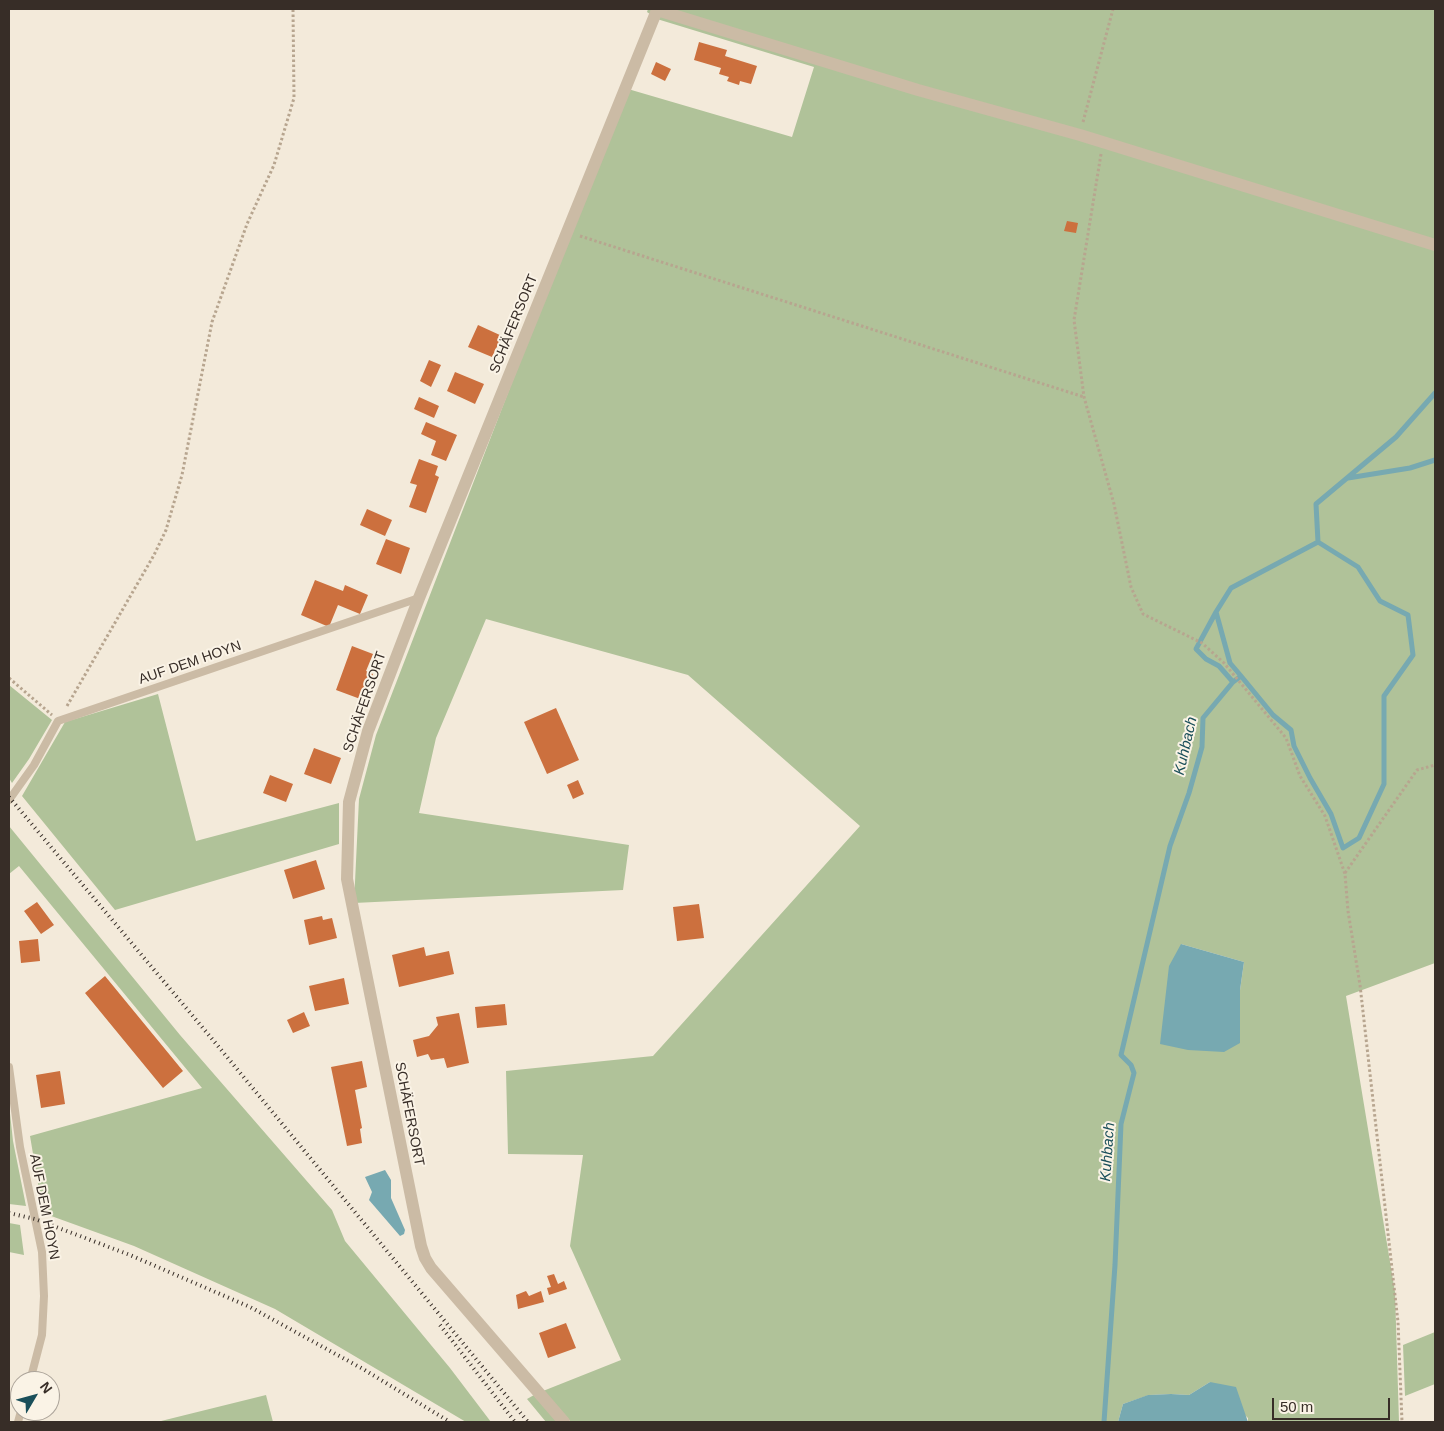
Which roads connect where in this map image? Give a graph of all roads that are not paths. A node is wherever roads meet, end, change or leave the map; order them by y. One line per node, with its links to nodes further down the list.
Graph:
1 (1435, 245): 2 (street, SCHÄFERSORT)
2 (419, 598): 3 (lane, AUF DEM HOYN); 6 (street, SCHÄFERSORT)
3 (9, 800)
4 (9, 1067): 5 (lane, AUF DEM HOYN)
5 (33, 1371)
6 (564, 1422)

